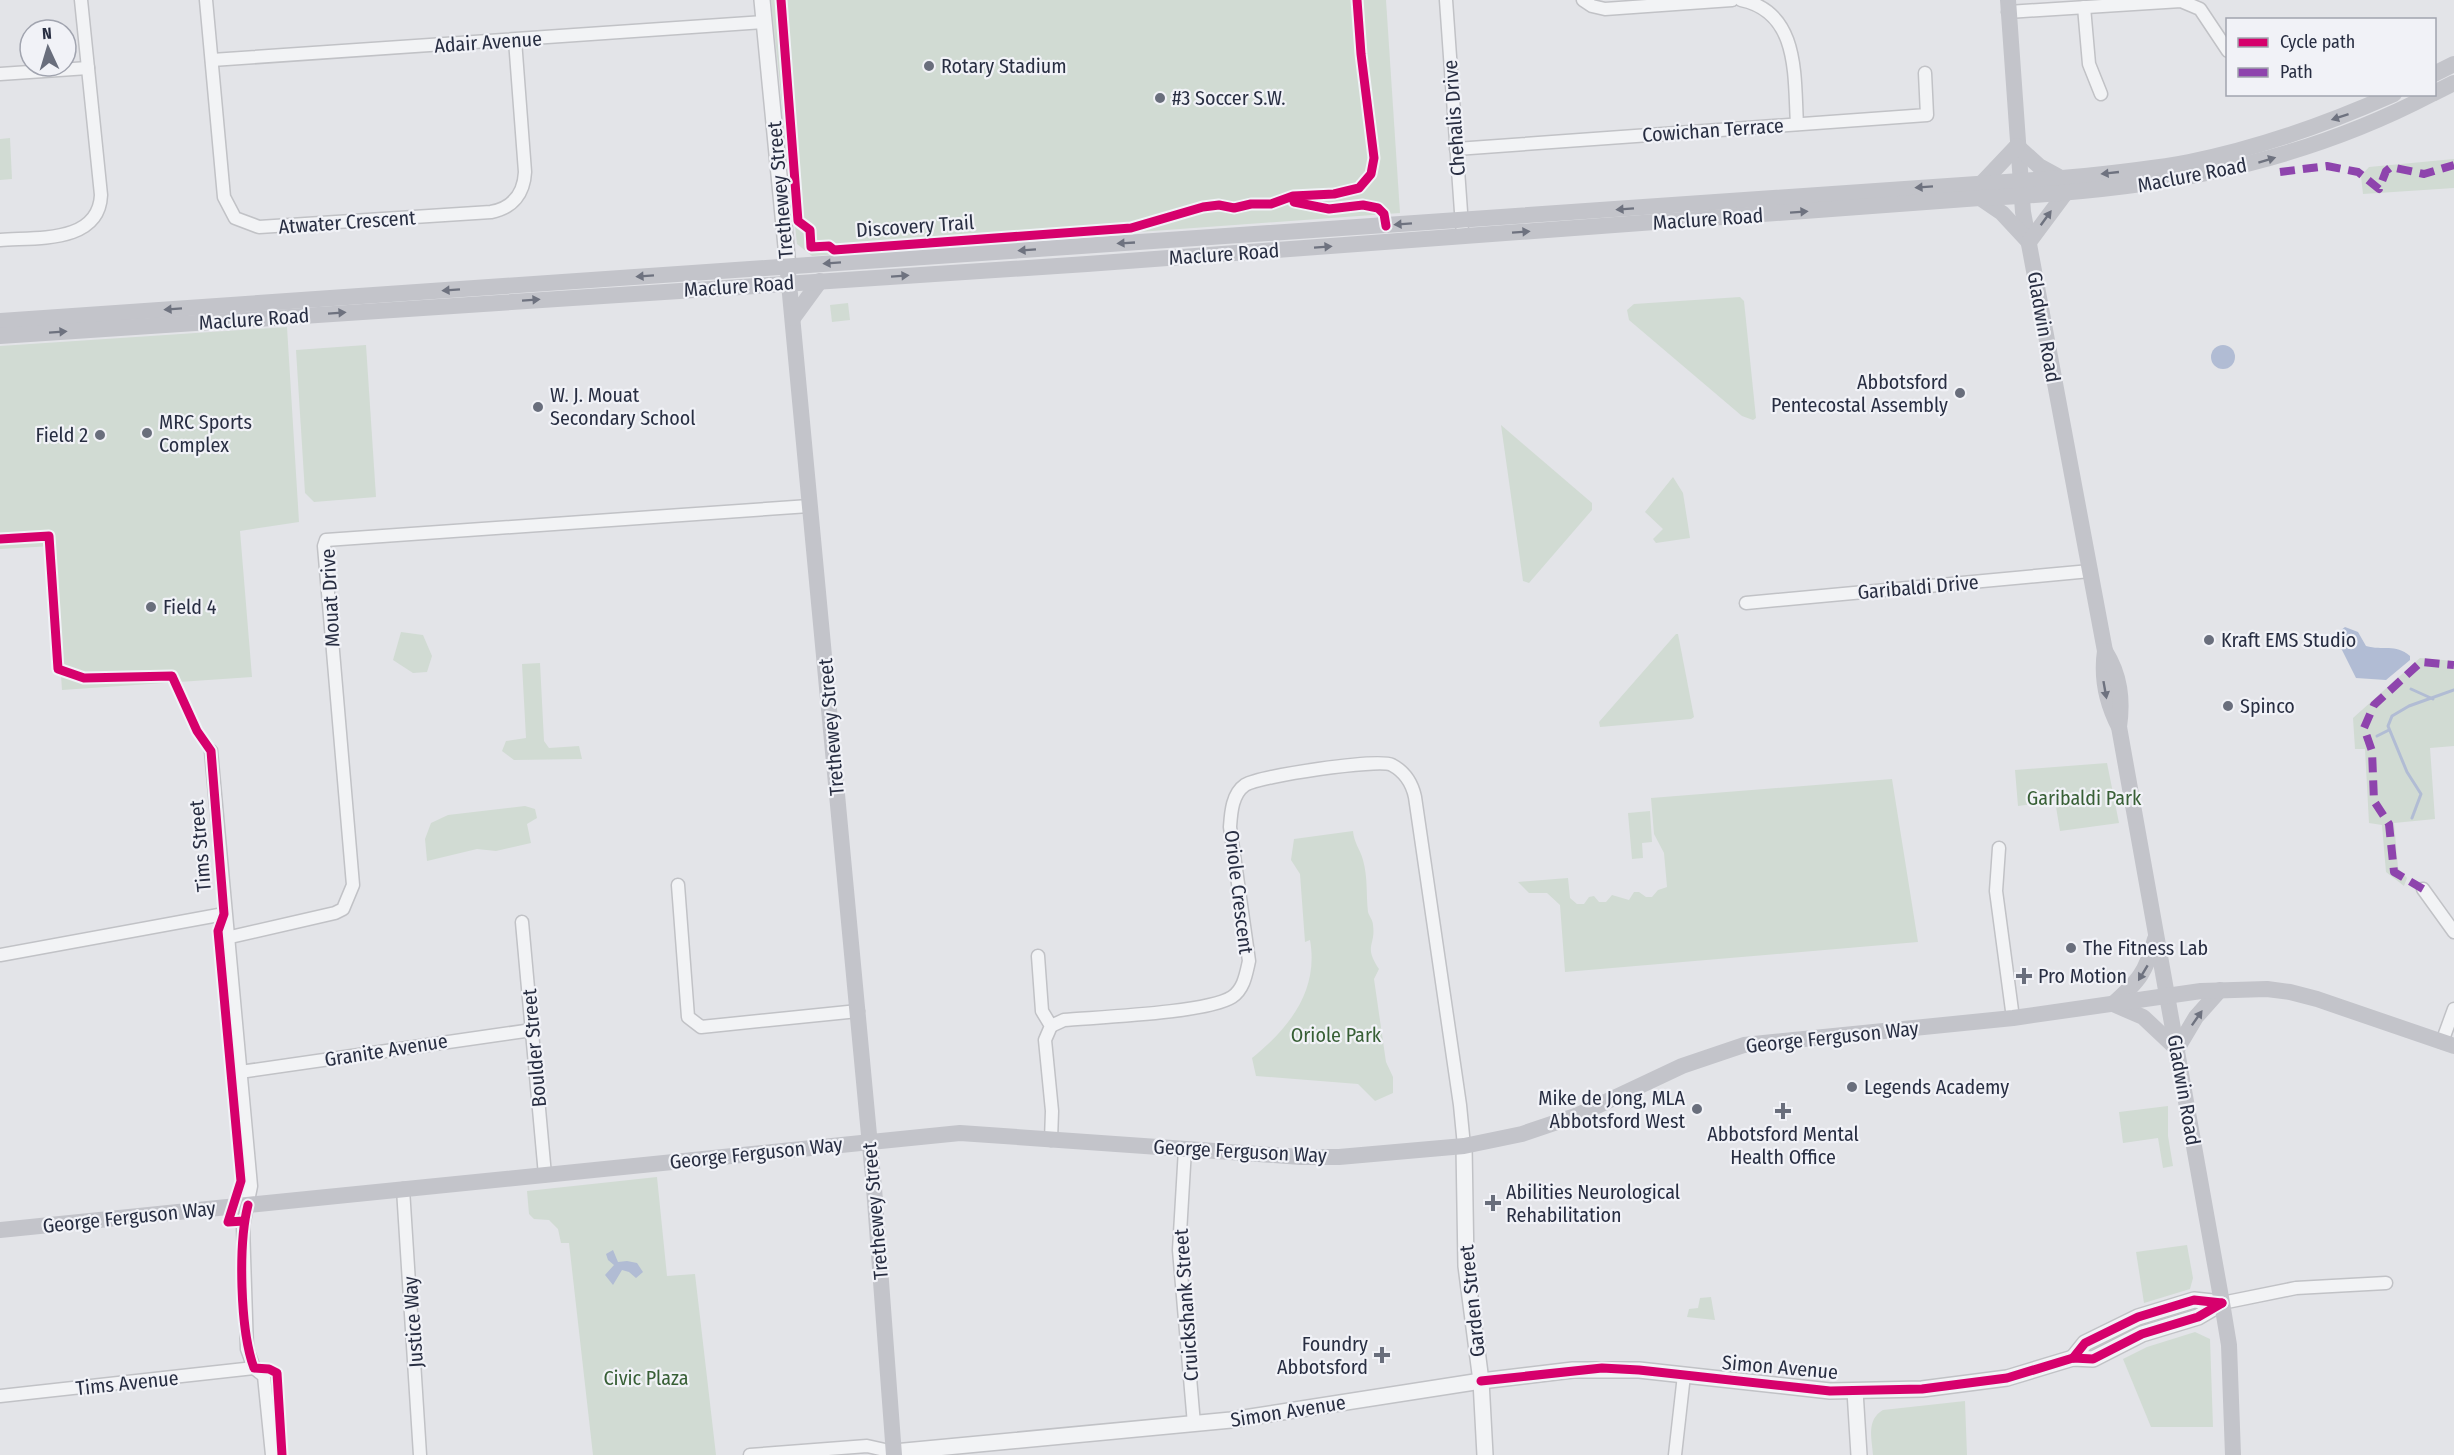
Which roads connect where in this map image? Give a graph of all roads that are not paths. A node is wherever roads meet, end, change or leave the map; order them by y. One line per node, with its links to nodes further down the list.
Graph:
1 (81, 0): 16 (street)
2 (206, 0): 14 (street, Atwater Crescent)
3 (762, 0): 11 (street, Trethewey Street)
4 (1446, 0): 27 (street, Chehalis Drive)
5 (1583, 0): 8 (street)
6 (1732, 0): 8 (street)
7 (1741, 0): 25 (street)
8 (1691, 1)
9 (2008, 6): 10 (street); 26 (main road, Gladwin Road)
10 (2084, 7): 13 (street); 22 (street)
11 (764, 22): 12 (street, Adair Avenue); 34 (street, Trethewey Street)
12 (515, 40): 14 (street, Adair Avenue); 14 (street, Atwater Crescent)
13 (2226, 48)
14 (212, 60)
15 (2454, 64): 18 (main road)
16 (88, 68): 19 (street); 32 (street)
17 (1925, 73): 25 (street, Cowichan Terrace)
18 (2436, 73)
19 (0, 74)
20 (2454, 83): 21 (main road, Maclure Road)
21 (2436, 92)
22 (2101, 94)
23 (2390, 96): 28 (main road, Maclure Road, one-way to 28)
24 (2429, 96): 28 (main road, Maclure Road, one-way to 24)
25 (1797, 124): 27 (street, Cowichan Terrace)
26 (2017, 146): 28 (main road); 29 (main road, Gladwin Road); 30 (main road)
27 (1456, 149): 31 (street, Chehalis Drive)
28 (2063, 186): 29 (main road, Maclure Road); 33 (main road, one-way to 28)
29 (2020, 188): 30 (main road, Maclure Road); 33 (main road, Gladwin Road)
30 (1981, 190): 31 (main road, Maclure Road); 33 (main road)
31 (1462, 229): 34 (main road, Maclure Road, one-way to 34); 35 (main road, Maclure Road, one-way to 31)
32 (0, 240)
33 (2029, 242): 40 (main road, Gladwin Road)
34 (788, 275): 35 (main road, Maclure Road); 36 (main road, Trethewey Street); 37 (main road, Maclure Road, one-way to 37); 38 (main road, Maclure Road, one-way to 34)
35 (820, 281): 36 (main road)
36 (792, 318): 39 (main road, Trethewey Street)
37 (0, 321)
38 (0, 336)
39 (809, 506): 50 (street, Mouat Drive); 57 (main road, Trethewey Street)
40 (2090, 572): 41 (street, Garibaldi Drive); 48 (main road, Gladwin Road)
41 (1746, 603)
42 (211, 751): 46 (street, Tims Street)
43 (1999, 848): 58 (street)
44 (678, 885): 57 (street)
45 (2422, 889): 49 (street)
46 (224, 914): 50 (street, Tims Street); 51 (street)
47 (522, 922): 60 (street, Boulder Street)
48 (2157, 932): 54 (main road, Gladwin Road); 55 (main road, one-way to 55)
49 (2454, 932)
50 (226, 938): 63 (street, Tims Street)
51 (0, 955)
52 (1038, 956): 59 (street)
53 (2220, 990): 54 (main road, George Ferguson Way); 61 (main road, George Ferguson Way); 62 (main road, one-way to 53)
54 (2168, 995): 55 (main road, George Ferguson Way); 62 (main road, Gladwin Road)
55 (2113, 1004): 58 (main road, George Ferguson Way); 62 (main road)
56 (2454, 1009): 61 (street)
57 (858, 1011): 65 (main road, Trethewey Street)
58 (2013, 1018): 66 (main road, George Ferguson Way)
59 (1051, 1026): 64 (street); 66 (street, Oriole Crescent)
60 (532, 1030): 63 (street, Granite Avenue); 68 (street, Boulder Street)
61 (2448, 1044)
62 (2177, 1049): 73 (main road, Gladwin Road)
63 (240, 1072): 70 (street, Tims Street)
64 (1051, 1140): 65 (main road, George Ferguson Way); 67 (main road, George Ferguson Way)
65 (870, 1142): 68 (main road, George Ferguson Way); 80 (main road, Trethewey Street)
66 (1464, 1146): 67 (main road, George Ferguson Way); 76 (street, Garden Street)
67 (1185, 1149): 79 (street, Cruickshank Street)
68 (545, 1175): 69 (main road, George Ferguson Way)
69 (403, 1189): 70 (main road, George Ferguson Way); 82 (street, Justice Way)
70 (248, 1205): 71 (main road, George Ferguson Way); 74 (street, Tims Street)
71 (0, 1230)
72 (2386, 1284): 73 (street)
73 (2223, 1303): 77 (street, Simon Avenue); 87 (main road, Gladwin Road)
74 (255, 1368): 78 (street, Tims Avenue); 81 (street, Tims Street)
75 (1684, 1375): 76 (street, Simon Avenue); 77 (street, Simon Avenue); 85 (street)
76 (1481, 1381): 79 (street, Simon Avenue); 84 (street, Garden Street)
77 (1855, 1391): 86 (street)
78 (0, 1396)
79 (1194, 1424): 80 (street, Simon Avenue)
80 (891, 1454): 83 (street)
81 (272, 1455)
82 (420, 1455)
83 (750, 1455)
84 (1485, 1455)
85 (1675, 1455)
86 (1859, 1455)
87 (2233, 1455)

